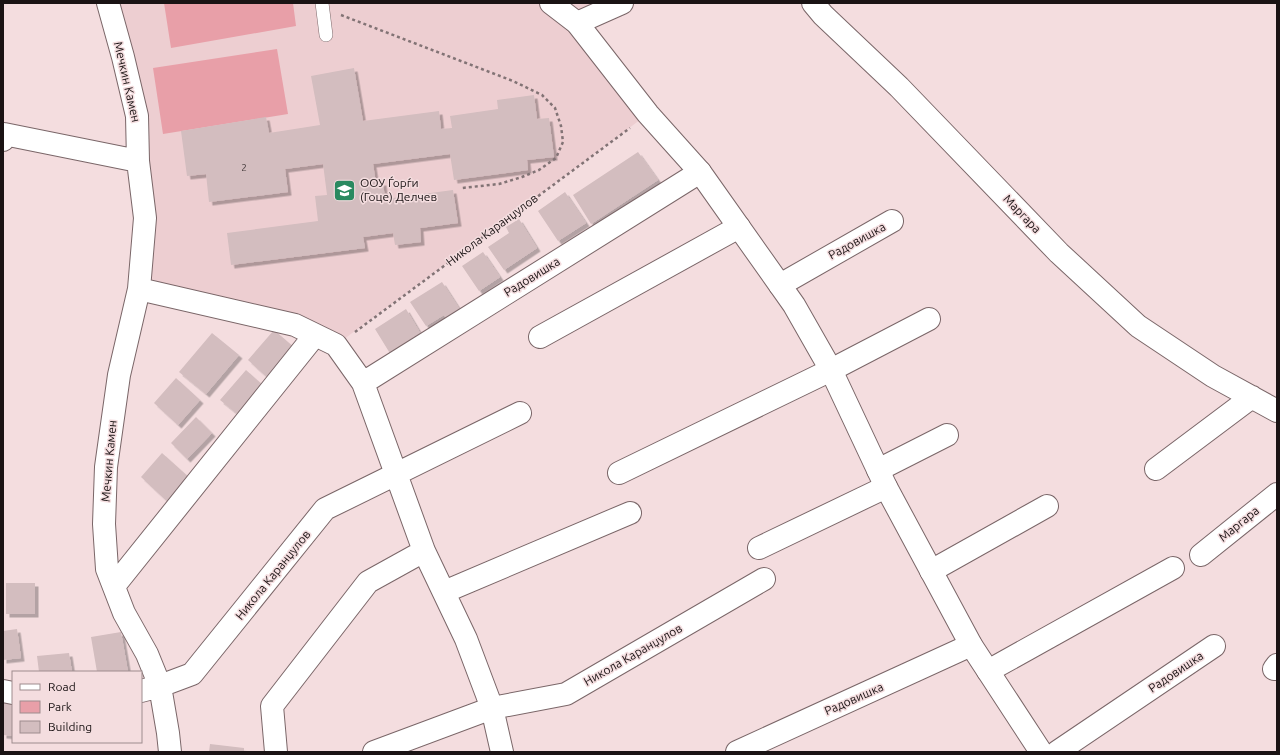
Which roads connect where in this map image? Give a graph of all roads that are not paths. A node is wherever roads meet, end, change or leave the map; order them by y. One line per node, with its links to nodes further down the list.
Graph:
1 (108, 3): 9 (street, Мечкин Камен)
2 (551, 3): 6 (street)
3 (622, 3): 6 (street)
4 (813, 3): 20 (street, Маргара)
5 (322, 5): 7 (lane)
6 (577, 23): 10 (street)
7 (326, 35)
8 (3, 140): 9 (street)
9 (138, 161): 14 (street, Мечкин Камен)
10 (700, 172): 12 (street); 19 (street, Радовишка)
11 (892, 221): 13 (street, Радовишка)
12 (739, 227): 13 (street); 17 (street)
13 (780, 285): 18 (street)
14 (139, 289): 16 (street); 37 (street, Мечкин Камен)
15 (929, 318): 18 (street)
16 (315, 335): 19 (street); 37 (street)
17 (540, 337)
18 (830, 370): 25 (street); 27 (street)
19 (363, 383): 26 (street)
20 (1252, 397): 21 (street, Маргара); 24 (street)
21 (1277, 411)
22 (520, 413): 26 (street, Никола Каранџулов)
23 (947, 435): 27 (street)
24 (1156, 469)
25 (619, 473)
26 (396, 474): 32 (street); 42 (street, Никола Каранџулов)
27 (882, 478): 31 (street); 35 (street)
28 (1277, 494): 33 (street, Маргара)
29 (1047, 506): 35 (street)
30 (630, 513): 38 (street)
31 (759, 548)
32 (424, 551): 38 (street); 45 (street)
33 (1201, 555)
34 (1173, 568): 41 (street)
35 (931, 571): 39 (street)
36 (764, 579): 43 (street, Никола Каранџулов)
37 (114, 586): 42 (street, Мечкин Камен)
38 (444, 592): 43 (street)
39 (971, 645): 41 (street); 48 (street, Радовишка)
40 (1214, 646): 50 (street, Радовишка)
41 (988, 671): 49 (street)
42 (150, 689): 44 (street, Мечкин Камен)
43 (492, 708): 46 (street, Никола Каранџулов); 47 (street)
44 (170, 752)
45 (276, 752)
46 (374, 752)
47 (502, 752)
48 (737, 752)
49 (1041, 752)
50 (1058, 752)

